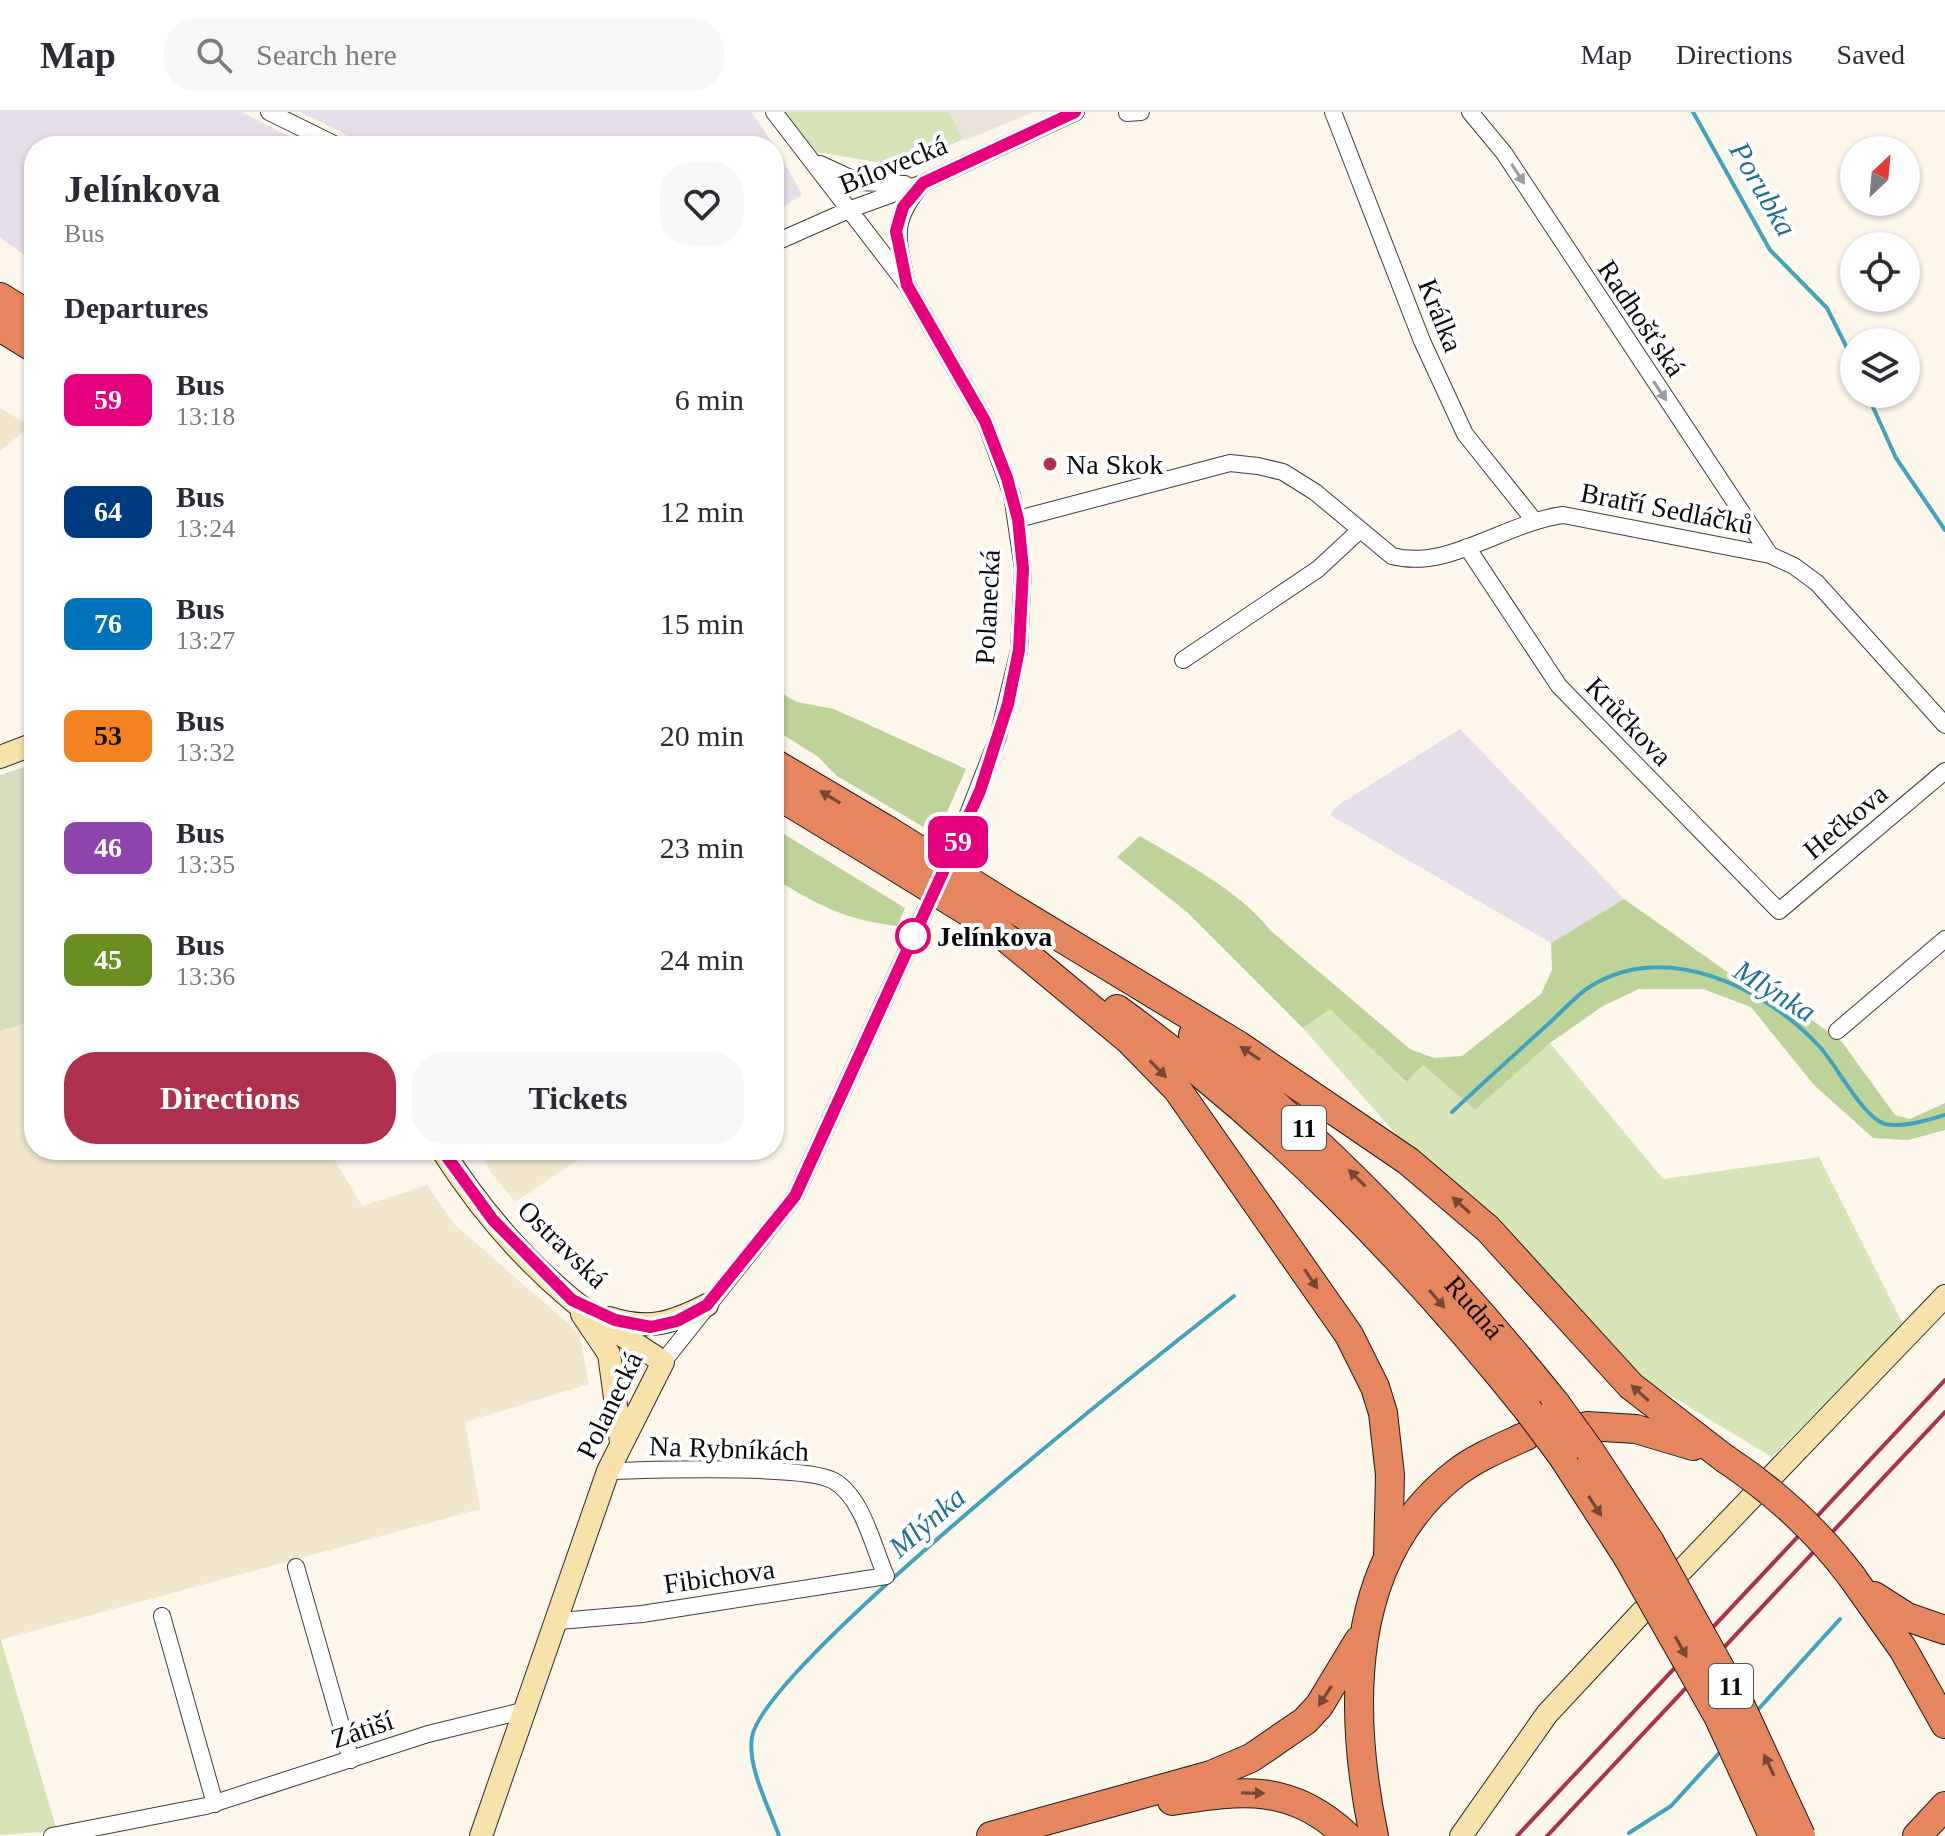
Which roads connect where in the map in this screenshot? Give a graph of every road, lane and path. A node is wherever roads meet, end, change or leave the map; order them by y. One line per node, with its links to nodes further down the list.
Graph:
1 (269, 112): 8 (street)
2 (774, 112): 9 (street, Polanecká)
3 (1076, 112): 10 (street, Bílovecká)
4 (1141, 112): 7 (street)
5 (1333, 112): 19 (street, Králka)
6 (1470, 112): 22 (street, Radhošťská, one-way to 22)
7 (1127, 113)
8 (318, 136)
9 (812, 158): 10 (street); 11 (street, Polanecká)
10 (923, 183): 11 (street, Bílovecká); 13 (street)
11 (851, 209): 12 (street, Bílovecká); 13 (street, Polanecká)
12 (784, 239)
13 (907, 285): 18 (street, Polanecká)
14 (0, 297): 15 (highway)
15 (24, 312)
16 (0, 327): 17 (highway)
17 (24, 342)
18 (1018, 519): 20 (street, Bratří Sedláčků); 31 (street, Polanecká)
19 (1533, 519): 21 (street, Bratří Sedláčků); 22 (street, Bratří Sedláčků)
20 (1360, 530): 21 (street, Bratří Sedláčků); 23 (street)
21 (1467, 547): 33 (street, Krůčkova)
22 (1770, 555): 24 (street, Bratří Sedláčků)
23 (1183, 660)
24 (1945, 725)
25 (24, 748): 26 (street)
26 (0, 757)
27 (784, 770): 30 (highway, 11, one-way to 27)
28 (1945, 771): 33 (street, Hečkova)
29 (784, 798): 30 (highway, 11)
30 (882, 843): 34 (highway, 11, bridge)
31 (954, 850)
32 (926, 909): 40 (street, Polanecká)
33 (1779, 911)
34 (998, 915): 42 (highway, Rudná / 11, one-way to 42); 44 (highway, Rudná / 11, one-way to 34, bridge); 45 (highway, one-way to 34); 48 (highway, one-way to 48)
35 (1945, 939): 36 (street)
36 (1837, 1031)
37 (449, 1160): 39 (street, Ostravská)
38 (1945, 1296): 50 (street)
39 (572, 1300): 40 (street); 41 (street, Ostravská); 43 (street)
40 (707, 1305): 41 (street, Polanecká)
41 (663, 1362): 43 (street, Polanecká)
42 (1527, 1423): 44 (highway, Rudná / 11, bridge); 48 (highway)
43 (621, 1442): 46 (street, Polanecká)
44 (1580, 1445): 45 (highway); 47 (highway, Rudná / 11)
45 (1724, 1458): 52 (highway, bridge)
46 (608, 1471): 51 (street, Na Rybníkách); 55 (street, Polanecká)
47 (1638, 1549): 69 (highway, Rudná / 11, one-way to 69, bridge); 70 (highway, Rudná / 11, one-way to 47, bridge)
48 (1388, 1557): 56 (highway)
49 (296, 1567): 60 (street)
50 (1682, 1570)
51 (886, 1576): 55 (street, Fibichova)
52 (1852, 1577): 57 (highway); 59 (highway)
53 (1642, 1612): 68 (street)
54 (162, 1616): 61 (street)
55 (559, 1621): 58 (street, Polanecká)
56 (1365, 1629): 63 (highway, one-way to 63); 67 (highway)
57 (1945, 1630)
58 (526, 1710): 60 (street, Zátiší); 65 (street, Polanecká)
59 (1945, 1724)
60 (351, 1760): 61 (street, Zátiší)
61 (215, 1804): 64 (street, Zátiší)
62 (1945, 1806): 71 (highway)
63 (1000, 1834): 66 (highway, one-way to 66)
64 (52, 1836)
65 (481, 1836)
66 (1347, 1836)
67 (1374, 1836)
68 (1461, 1836)
69 (1773, 1836)
70 (1801, 1836)
71 (1917, 1836)

